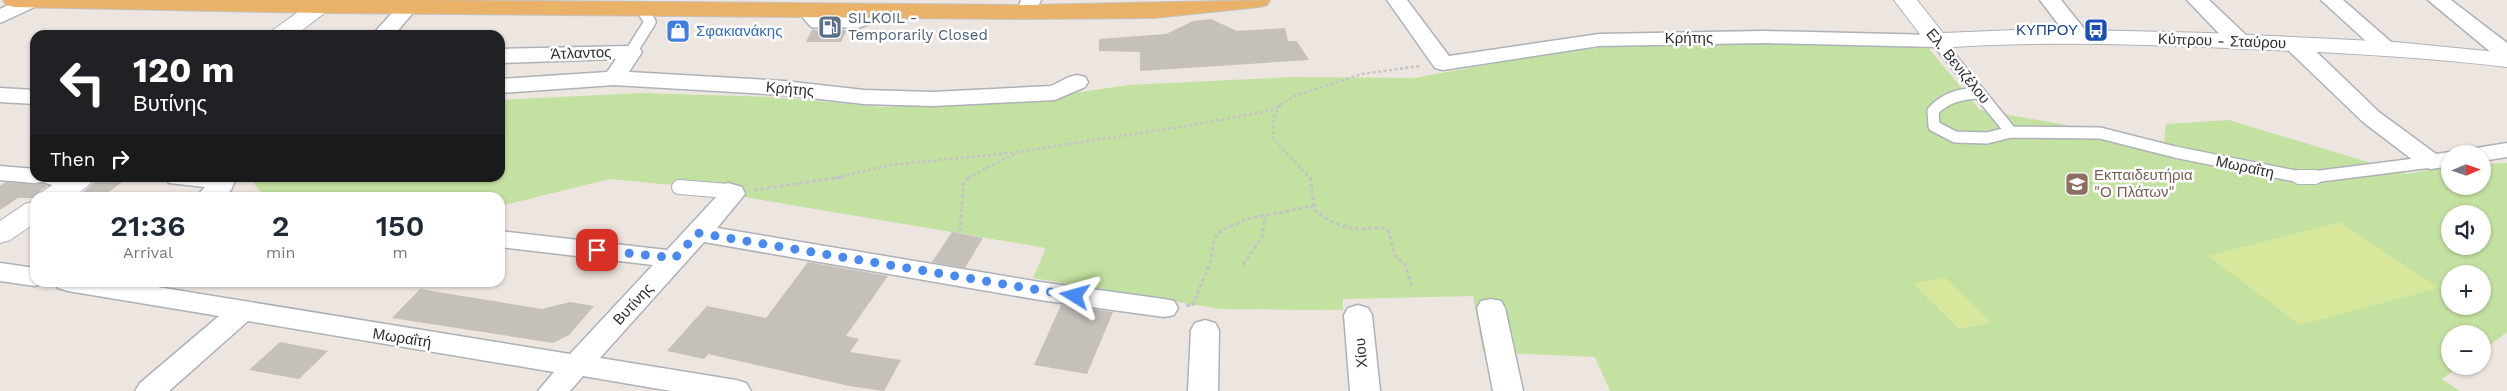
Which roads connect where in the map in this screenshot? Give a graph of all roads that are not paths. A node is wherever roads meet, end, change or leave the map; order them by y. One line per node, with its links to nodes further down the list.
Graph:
1 (1259, 0): 11 (main road)
2 (1397, 0): 18 (street, Κρήτης)
3 (1906, 0): 18 (street, Ελ. Βενιζέλου)
4 (2050, 0): 17 (street)
5 (2197, 0): 19 (street)
6 (2331, 0): 21 (street)
7 (2438, 0): 23 (street)
8 (23, 1): 9 (main road); 14 (street)
9 (326, 3): 12 (main road); 15 (street)
10 (976, 6): 11 (main road); 13 (main road)
11 (1029, 6)
12 (408, 7): 13 (main road); 16 (street)
13 (642, 9): 22 (lane)
14 (0, 18)
15 (288, 30)
16 (387, 30)
17 (2079, 36): 18 (street, Κύπρου - Σταύρου); 19 (street, Κύπρου - Σταύρου)
18 (1937, 41): 29 (lane, Ελ. Βενιζέλου)
19 (2239, 41): 20 (street, Κύπρου - Σταύρου)
20 (2295, 44): 21 (street, Κύπρου - Σταύρου); 35 (street)
21 (2387, 48): 25 (street, Κύπρου - Σταύρου)
22 (631, 52): 24 (street, Άτλαντος); 26 (street, Άτλαντος)
23 (2507, 54)
24 (505, 56)
25 (2507, 60)
26 (614, 78): 27 (street, Κρήτης); 28 (street, Κρήτης)
27 (1077, 82)
28 (505, 86)
29 (1979, 93): 32 (lane, Ελ. Βενιζέλου); 32 (lane, Μωραΐτη)
30 (0, 95): 31 (street)
31 (30, 97)
32 (2011, 132): 35 (lane, Μωραΐτη)
33 (2507, 150): 34 (street)
34 (2491, 152)
35 (2441, 160)
36 (0, 173): 37 (street)
37 (30, 176)
38 (66, 182): 40 (street)
39 (679, 187): 41 (lane)
40 (57, 192)
41 (731, 193): 43 (street, Βυτίνης)
42 (30, 213): 44 (street)
43 (698, 233): 46 (street, Βυτίνης); 50 (street)
44 (0, 234)
45 (505, 240): 46 (street)
46 (675, 258): 55 (street, Βυτίνης)
47 (0, 272): 48 (street)
48 (30, 276)
49 (102, 287): 52 (street, Μωραΐτή)
50 (1164, 308)
51 (1491, 308): 61 (street)
52 (242, 311): 55 (street, Μωραΐτή); 56 (street)
53 (1358, 315): 60 (street, Χίου)
54 (1205, 330): 59 (street)
55 (575, 366): 57 (street, Βυτίνης); 58 (street, Μωραΐτή)
56 (150, 391)
57 (553, 391)
58 (736, 391)
59 (1203, 391)
60 (1364, 391)
61 (1508, 391)

